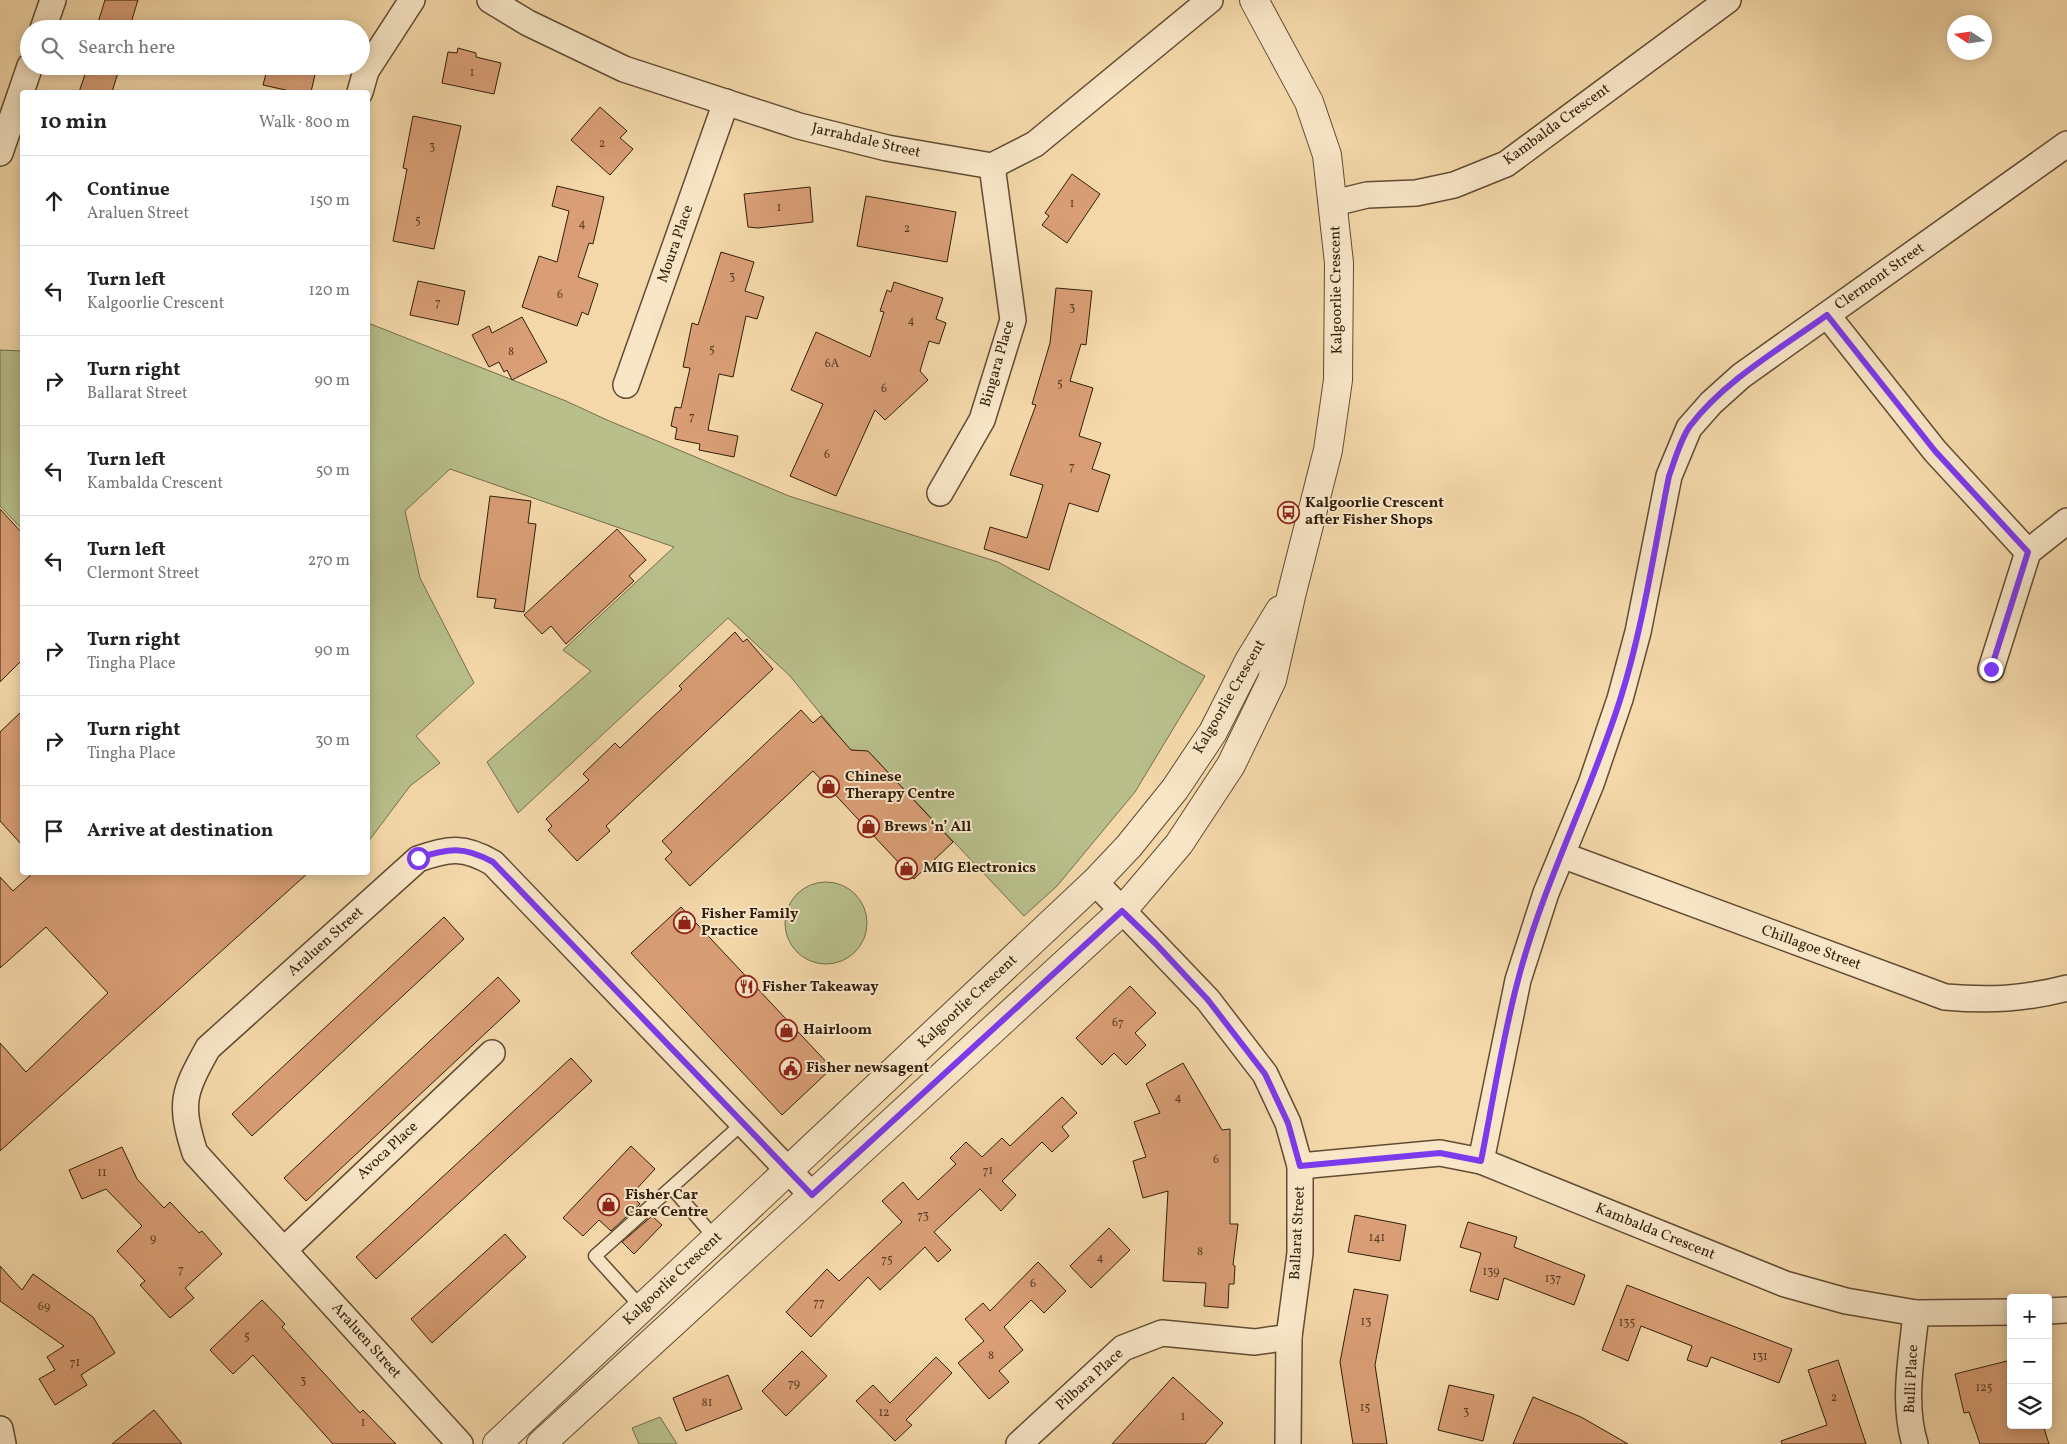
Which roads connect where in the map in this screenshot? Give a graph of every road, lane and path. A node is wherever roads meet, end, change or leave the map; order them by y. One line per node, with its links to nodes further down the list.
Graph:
1 (53, 0): 7 (street)
2 (412, 0): 8 (street)
3 (490, 0): 14 (street, Jarrahdale Street)
4 (1210, 0): 17 (street)
5 (1254, 0): 18 (street, Kalgoorlie Crescent)
6 (1728, 0): 18 (street, Kambalda Crescent)
7 (46, 20)
8 (370, 65)
9 (27, 75): 11 (street)
10 (365, 75): 12 (street)
11 (22, 90)
12 (361, 90)
13 (20, 95): 16 (street)
14 (726, 102): 17 (street, Jarrahdale Street); 20 (street, Moura Place)
15 (2067, 144): 19 (street, Clermont Street)
16 (0, 153)
17 (992, 166): 21 (street, Bingara Place)
18 (1334, 203): 24 (street, Kalgoorlie Crescent)
19 (1827, 315): 23 (street); 26 (street, Clermont Street)
20 (626, 385)
21 (940, 492)
22 (2067, 521): 23 (street)
23 (2028, 552): 25 (street)
24 (1292, 592): 27 (street, Kalgoorlie Crescent); 28 (street, Kalgoorlie Crescent)
25 (1991, 669)
26 (1562, 855): 29 (street, Chillagoe Street); 32 (street, Clermont Street)
27 (1095, 882): 28 (street, Ballarat Street); 34 (street, Kalgoorlie Crescent)
28 (1122, 911): 33 (street, Ballarat Street); 36 (street, Kalgoorlie Crescent)
29 (2067, 988)
30 (492, 1053): 38 (street, Avoca Place)
31 (744, 1123): 34 (street, Araluen Street); 35 (lane); 38 (street, Araluen Street)
32 (1481, 1161): 33 (street, Kambalda Crescent); 43 (street, Kambalda Crescent)
33 (1300, 1166): 44 (street, Ballarat Street)
34 (789, 1170): 36 (street, Araluen Street); 37 (street, Kalgoorlie Crescent)
35 (672, 1188): 37 (lane); 39 (lane)
36 (812, 1195): 49 (street, Kalgoorlie Crescent)
37 (716, 1239): 39 (street, Kalgoorlie Crescent)
38 (284, 1250): 47 (street, Araluen Street)
39 (642, 1308): 48 (street, Kalgoorlie Crescent)
40 (2067, 1310): 41 (street)
41 (2052, 1311)
42 (2007, 1312): 43 (street, Kambalda Crescent)
43 (1916, 1313): 52 (street, Bulli Place)
44 (1289, 1337): 50 (street, Pilbara Place); 51 (street, Ballarat Street)
45 (0, 1430): 46 (street)
46 (3, 1444)
47 (460, 1444)
48 (496, 1444)
49 (540, 1444)
50 (1019, 1444)
51 (1288, 1444)
52 (1915, 1444)

